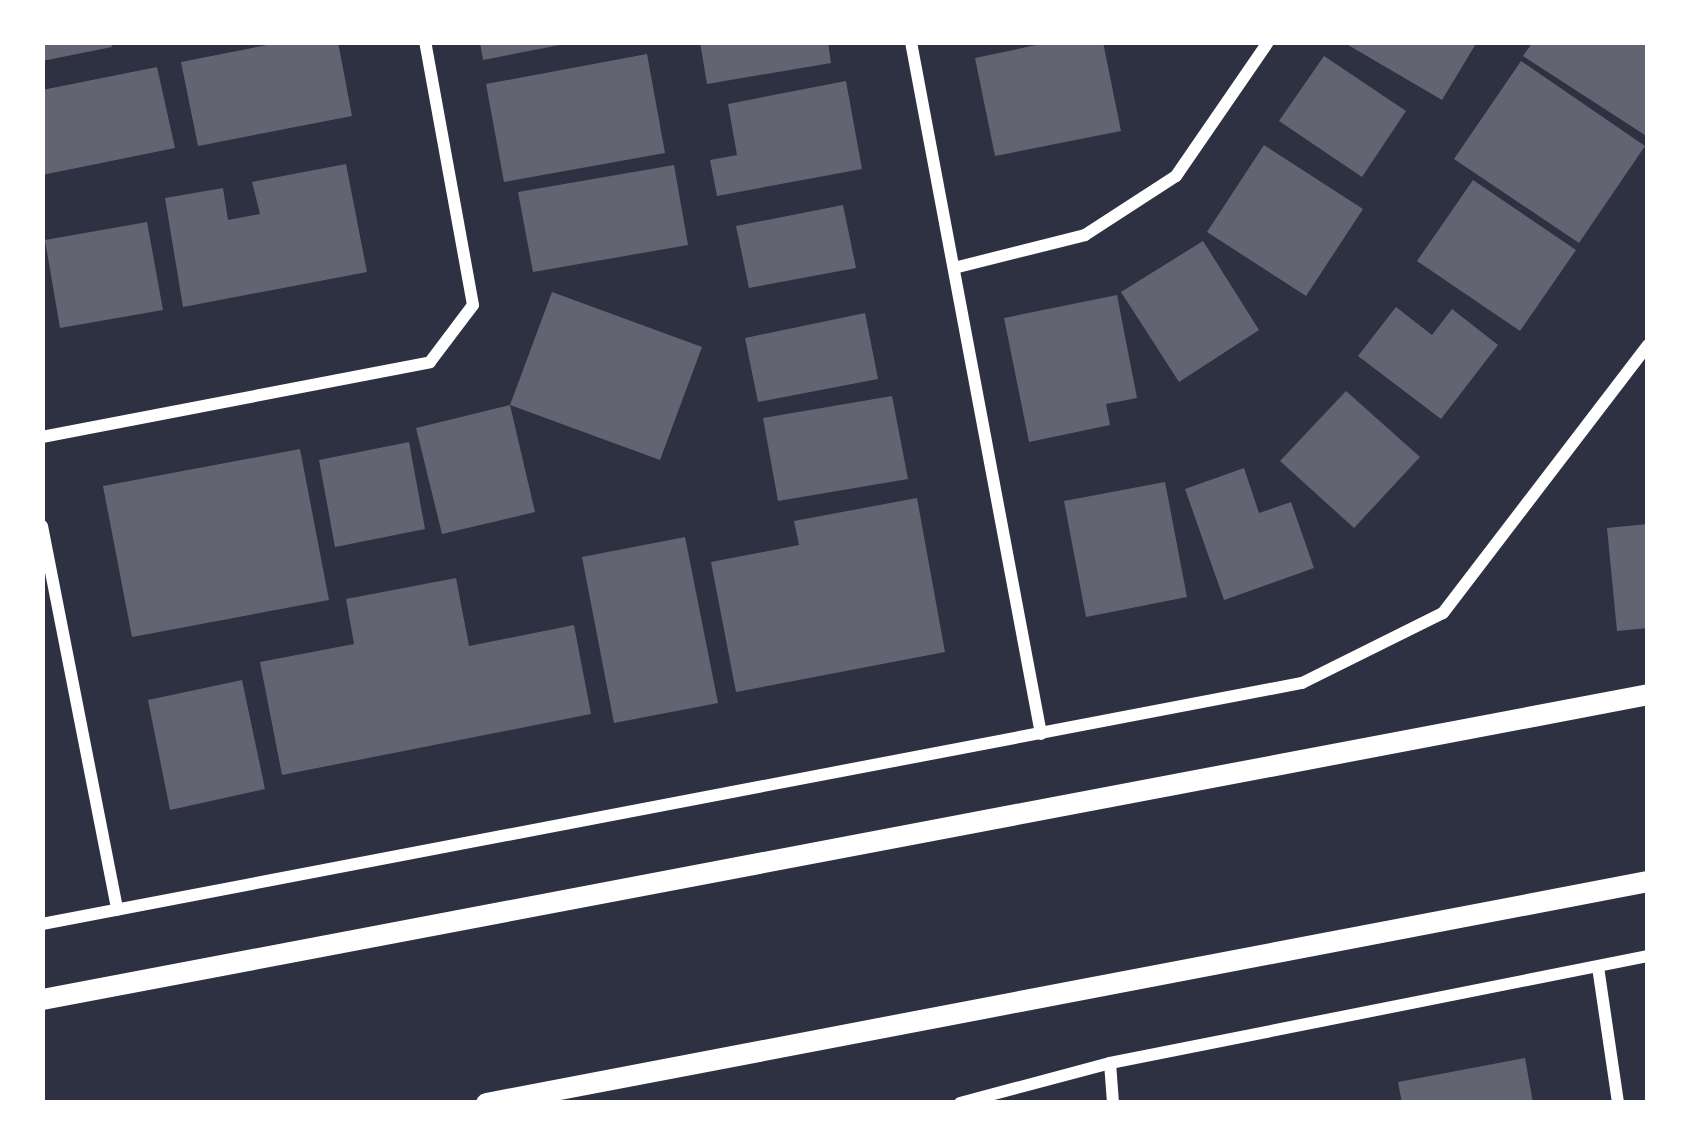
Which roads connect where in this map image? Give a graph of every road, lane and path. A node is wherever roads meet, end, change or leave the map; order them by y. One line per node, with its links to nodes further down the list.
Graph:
1 (425, 42): 6 (street)
2 (911, 42): 4 (street)
3 (1268, 42): 4 (street)
4 (954, 268): 9 (street)
5 (1648, 345): 9 (street)
6 (42, 437)
7 (42, 526): 11 (street)
8 (1648, 694): 15 (street)
9 (1041, 734): 11 (street)
10 (1648, 881): 17 (street)
11 (117, 910): 12 (street)
12 (42, 924)
13 (1648, 956): 14 (street)
14 (1598, 967): 16 (street); 20 (street)
15 (42, 999)
16 (1110, 1063): 18 (street); 19 (street)
17 (486, 1103)
18 (961, 1103)
19 (1113, 1103)
20 (1618, 1103)

